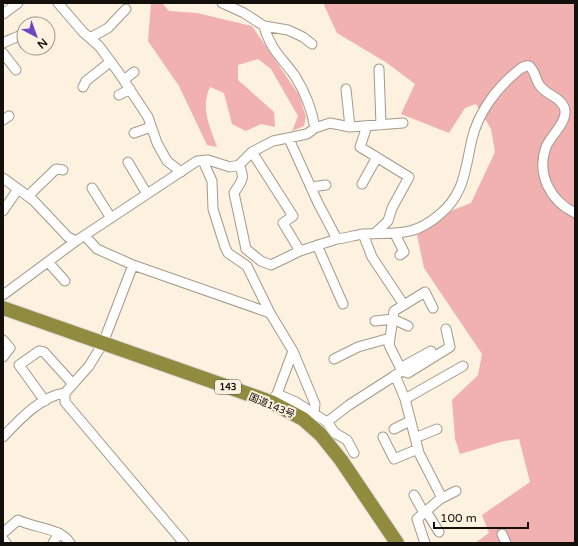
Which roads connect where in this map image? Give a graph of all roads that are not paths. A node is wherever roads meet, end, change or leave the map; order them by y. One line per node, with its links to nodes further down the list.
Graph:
1 (18, 3): 5 (street)
2 (58, 3): 8 (street)
3 (223, 3): 6 (street)
4 (126, 9): 8 (street)
5 (3, 14)
6 (264, 26): 10 (street); 26 (street)
7 (16, 38): 9 (street)
8 (90, 38): 12 (street)
9 (3, 43)
10 (312, 44)
11 (3, 53): 14 (street)
12 (110, 62): 16 (street); 17 (street)
13 (379, 69): 22 (street)
14 (16, 70)
15 (134, 72): 16 (street)
16 (124, 80): 18 (street)
17 (83, 87)
18 (130, 89): 20 (street); 24 (street)
19 (346, 89): 25 (street)
20 (120, 95)
21 (403, 123): 22 (street)
22 (381, 125): 23 (street)
23 (367, 126): 25 (street); 30 (street)
24 (151, 127): 27 (street); 35 (street)
25 (350, 127): 26 (street)
26 (315, 128): 28 (street)
27 (134, 133)
28 (289, 139): 29 (street); 39 (street)
29 (252, 152): 33 (street); 54 (street)
30 (377, 157): 37 (street); 48 (street)
31 (203, 160): 33 (street); 35 (street); 56 (street)
32 (128, 162): 42 (street)
33 (239, 165): 53 (street)
34 (63, 170): 43 (street)
35 (181, 172): 42 (street)
36 (3, 178): 40 (street)
37 (362, 184)
38 (326, 185): 39 (street)
39 (311, 187): 51 (street)
40 (18, 188): 43 (street); 44 (street)
41 (92, 188): 46 (street)
42 (147, 194): 46 (street)
43 (28, 196): 50 (street)
44 (3, 211)
45 (575, 214): 49 (street)
46 (111, 218): 50 (street)
47 (363, 234): 48 (street); 51 (street); 62 (street)
48 (374, 234): 49 (street)
49 (394, 234): 55 (street)
50 (80, 238): 57 (street); 58 (street)
51 (337, 239): 52 (street)
52 (318, 245): 54 (street); 61 (street)
53 (246, 249): 54 (street); 56 (street)
54 (300, 251)
55 (400, 255)
56 (236, 258): 65 (street)
57 (48, 262): 59 (street); 60 (street)
58 (133, 266): 65 (street); 72 (street)
59 (65, 281)
60 (3, 295)
61 (343, 304)
62 (404, 305): 64 (street); 66 (street)
63 (3, 308): 72 (highway, 国道143号 / 143)
64 (433, 308)
65 (270, 313): 73 (street)
66 (393, 318): 67 (street); 68 (street); 70 (street)
67 (375, 321)
68 (408, 326)
69 (446, 329): 78 (street)
70 (390, 338): 76 (street); 78 (street)
71 (3, 340): 75 (street)
72 (103, 343): 79 (street); 81 (highway, 国道143号 / 143)
73 (293, 351): 81 (street); 84 (street)
74 (431, 351): 78 (street)
75 (3, 357)
76 (334, 359)
77 (463, 366): 82 (street)
78 (399, 371): 82 (street); 86 (street)
79 (73, 384): 80 (street); 83 (street)
80 (65, 393): 83 (street); 106 (street)
81 (274, 398): 84 (street); 107 (highway, 国道143号 / 143)
82 (405, 399): 85 (street)
83 (45, 401): 89 (street)
84 (314, 414): 86 (street)
85 (410, 421): 87 (street); 91 (street)
86 (327, 422): 93 (street)
87 (394, 429)
88 (437, 430): 91 (street)
89 (3, 437)
90 (382, 437): 92 (street)
91 (415, 438): 92 (street)
92 (418, 449): 96 (street)
93 (354, 453)
94 (456, 491): 96 (street)
95 (414, 495): 97 (street)
96 (440, 499): 97 (street)
97 (425, 512): 98 (street); 108 (street)
98 (439, 532)
99 (3, 533): 100 (street)
100 (59, 533): 104 (street); 105 (street)
101 (502, 534): 109 (street)
102 (3, 539): 103 (street)
103 (6, 543)
104 (53, 543)
105 (70, 543)
106 (184, 543)
107 (397, 543)
108 (425, 543)
109 (506, 543)

